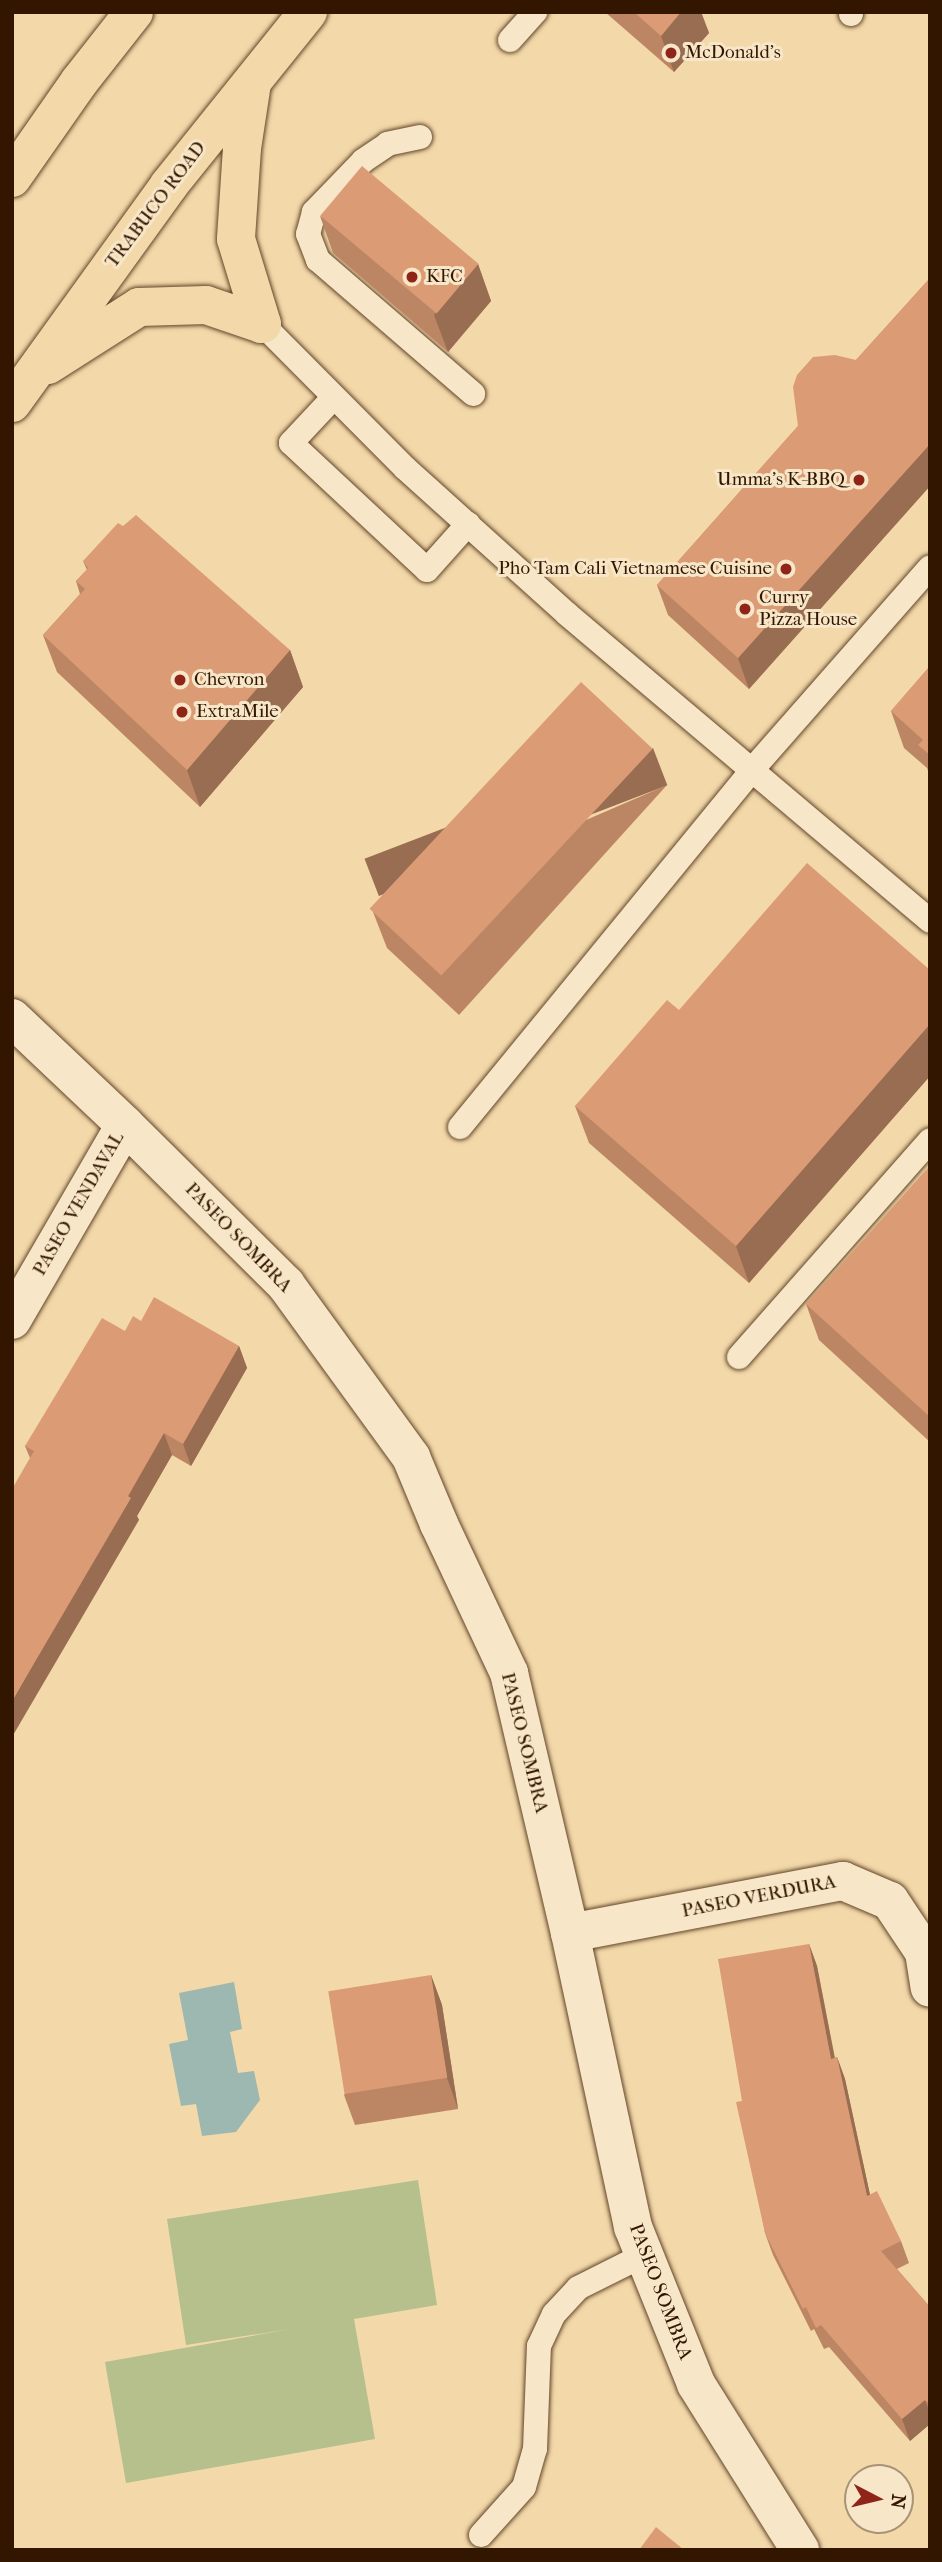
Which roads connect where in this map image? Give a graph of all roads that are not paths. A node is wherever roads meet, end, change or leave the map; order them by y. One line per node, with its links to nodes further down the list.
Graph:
1 (134, 12): 7 (main road)
2 (308, 12): 5 (main road, TRABUCO ROAD)
3 (536, 12): 4 (lane)
4 (510, 40)
5 (253, 78): 8 (main road); 9 (main road, TRABUCO ROAD)
6 (420, 137): 10 (lane)
7 (12, 178)
8 (262, 324): 9 (main road); 11 (lane)
9 (22, 389)
10 (472, 394)
11 (334, 397): 12 (lane); 12 (lane)
12 (467, 524): 14 (lane)
13 (930, 567): 14 (lane)
14 (751, 771): 15 (lane); 18 (lane)
15 (930, 921)
16 (12, 1018): 17 (street, PASEO SOMBRA)
17 (125, 1125): 20 (street, PASEO VENDAVAL); 22 (street, PASEO SOMBRA)
18 (460, 1127)
19 (930, 1140): 21 (lane)
20 (12, 1320)
21 (738, 1357)
22 (570, 1933): 23 (street, PASEO VERDURA); 24 (street, PASEO SOMBRA)
23 (930, 1988)
24 (644, 2255): 25 (lane); 26 (street, PASEO SOMBRA)
25 (481, 2535)
26 (800, 2550)

